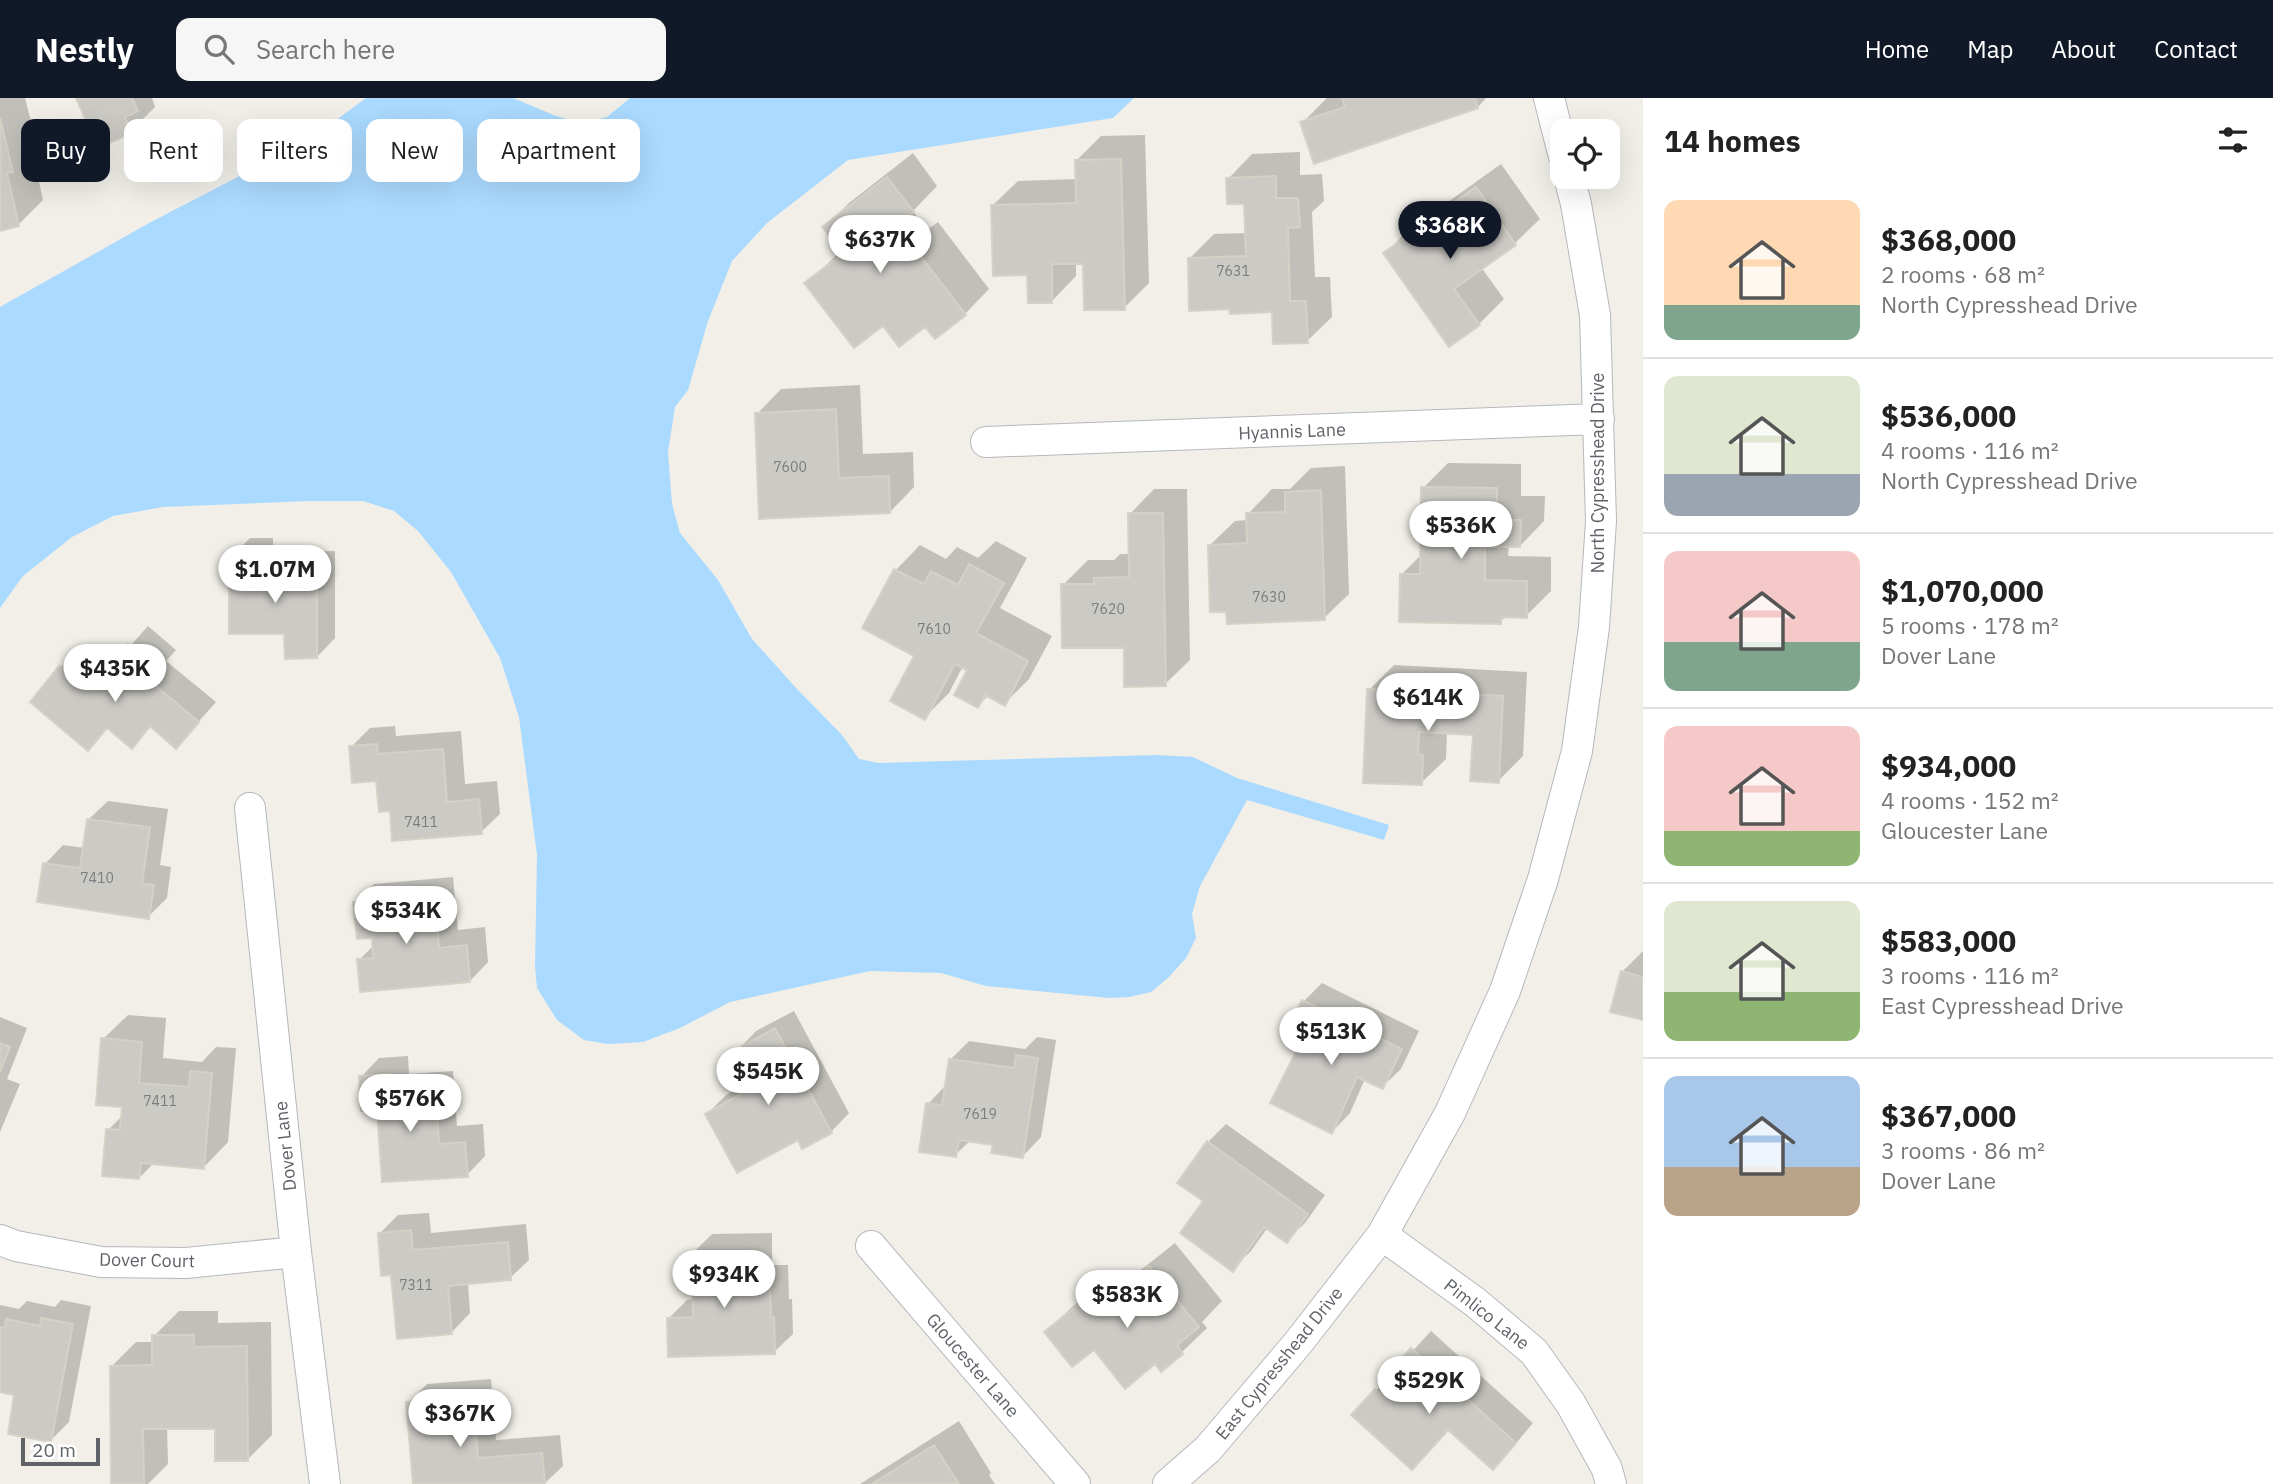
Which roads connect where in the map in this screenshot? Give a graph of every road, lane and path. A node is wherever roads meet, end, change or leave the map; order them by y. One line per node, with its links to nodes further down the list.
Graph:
1 (1549, 98): 2 (street)
2 (1554, 119)
3 (1572, 189): 4 (street, North Cypresshead Drive)
4 (1599, 419): 5 (street, Hyannis Lane); 7 (street, North Cypresshead Drive)
5 (986, 442)
6 (250, 808): 10 (street, Dover Lane)
7 (1382, 1235): 13 (street, East Cypresshead Drive); 14 (street, Pimlico Lane)
8 (0, 1240): 10 (street, Dover Court)
9 (870, 1246): 12 (street, Gloucester Lane)
10 (296, 1252): 11 (street, Dover Lane)
11 (325, 1484)
12 (1074, 1484)
13 (1168, 1484)
14 (1611, 1484)

